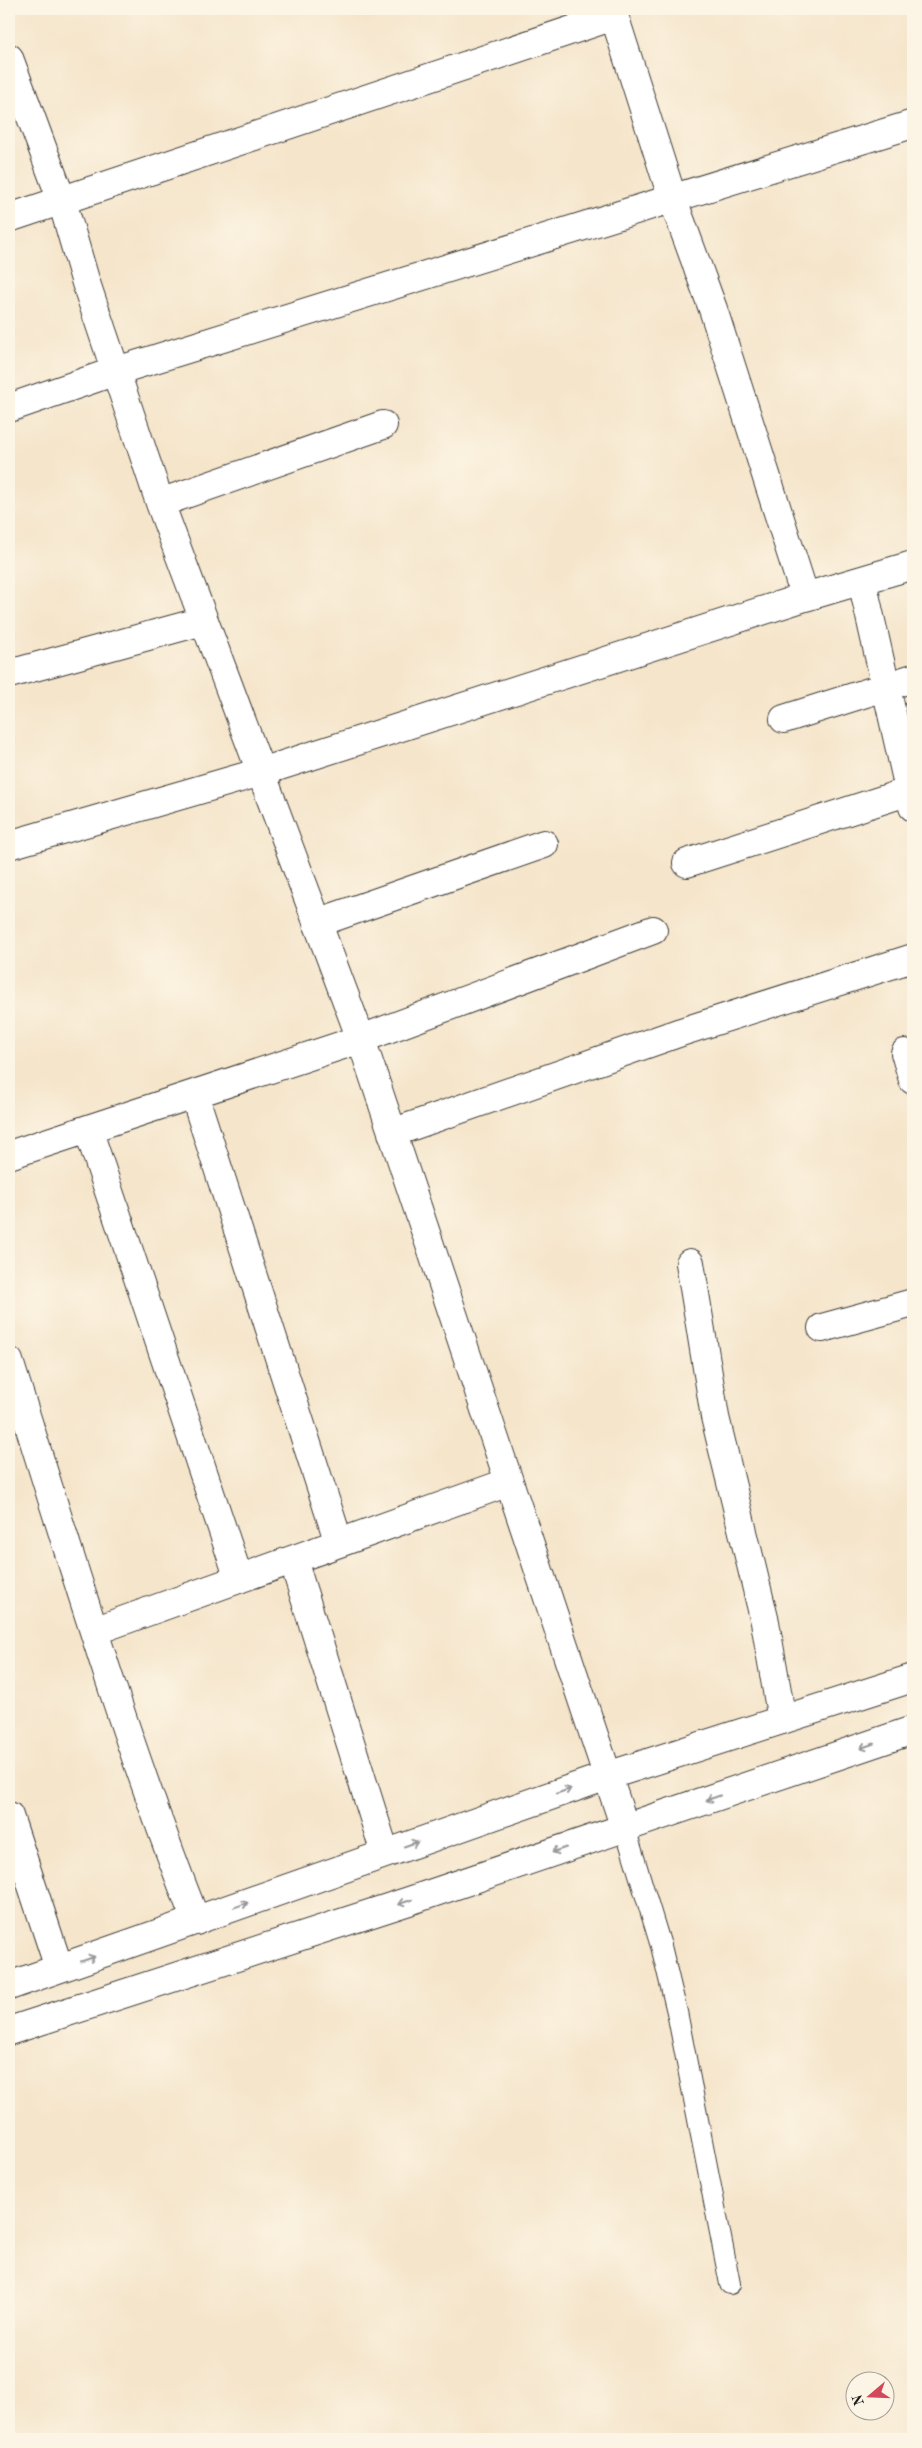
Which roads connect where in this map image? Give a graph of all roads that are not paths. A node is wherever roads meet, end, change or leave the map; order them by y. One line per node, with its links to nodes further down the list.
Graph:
1 (613, 12): 4 (street); 5 (street)
2 (9, 58): 5 (street)
3 (913, 124): 4 (street)
4 (672, 197): 7 (street); 13 (street)
5 (62, 201): 6 (street); 7 (street)
6 (9, 218)
7 (116, 371): 8 (street); 10 (street)
8 (9, 408)
9 (383, 426): 10 (street)
10 (160, 503): 14 (street)
11 (913, 565): 12 (street)
12 (862, 581): 13 (street); 17 (street)
13 (804, 597): 19 (street)
14 (203, 621): 15 (street); 19 (street)
15 (9, 674)
16 (913, 678): 17 (street)
17 (887, 686): 18 (street); 20 (street)
18 (784, 719)
19 (261, 772): 22 (street); 24 (street)
20 (912, 796): 23 (street)
21 (544, 844): 24 (street)
22 (9, 845)
23 (687, 863)
24 (317, 923): 27 (street)
25 (653, 930): 27 (street)
26 (913, 958): 32 (street)
27 (361, 1039): 30 (street); 32 (street)
28 (905, 1054): 29 (street)
29 (913, 1080)
30 (194, 1094): 31 (street); 39 (street)
31 (88, 1129): 33 (street); 41 (street)
32 (392, 1133): 38 (street)
33 (9, 1155)
34 (690, 1263): 44 (street)
35 (913, 1303): 36 (street)
36 (822, 1328)
37 (9, 1361): 42 (street)
38 (509, 1482): 39 (street); 46 (street)
39 (339, 1543): 40 (street)
40 (293, 1560): 41 (street); 49 (street)
41 (239, 1579): 42 (street)
42 (94, 1631): 50 (street)
43 (913, 1678): 44 (street)
44 (782, 1720): 46 (street)
45 (913, 1730): 48 (street, one-way to 48)
46 (607, 1776): 48 (street); 49 (street, one-way to 46)
47 (9, 1816): 51 (street)
48 (625, 1828): 53 (street, one-way to 53); 54 (lane)
49 (385, 1853): 50 (street, one-way to 49)
50 (196, 1921): 51 (street, one-way to 50)
51 (59, 1968): 52 (street)
52 (9, 1986)
53 (9, 2031)
54 (730, 2284)

